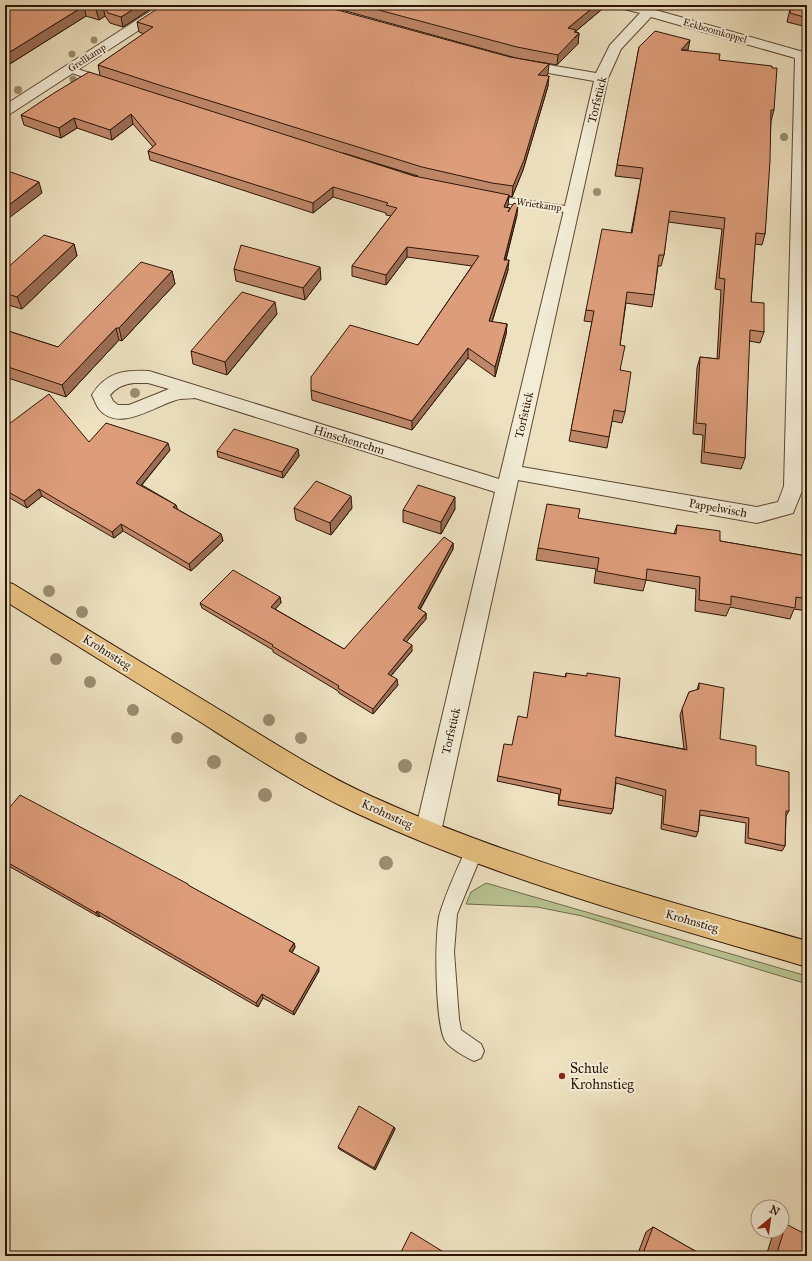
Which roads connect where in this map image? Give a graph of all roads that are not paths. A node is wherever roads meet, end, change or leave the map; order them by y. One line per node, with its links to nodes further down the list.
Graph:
1 (169, 5): 6 (street, Grellkamp)
2 (624, 5): 3 (street, Eekboomkoppel)
3 (648, 12): 4 (street, Eekboomkoppel); 7 (street, Torfstück)
4 (805, 56): 13 (street, Pappelwisch)
5 (507, 61): 7 (street)
6 (69, 69): 8 (lane); 9 (street, Grellkamp)
7 (601, 78): 11 (street, Torfstück)
8 (113, 84)
9 (5, 111)
10 (476, 195): 11 (lane, Wrietkamp)
11 (572, 210): 13 (street, Torfstück)
12 (193, 392): 13 (street, Hinschenrehm)
13 (508, 480): 15 (street, Torfstück)
14 (5, 590): 15 (main road, Krohnstieg)
15 (428, 832): 16 (main road, Krohnstieg)
16 (474, 851): 17 (main road, Krohnstieg); 18 (lane)
17 (807, 954)
18 (474, 1051)

